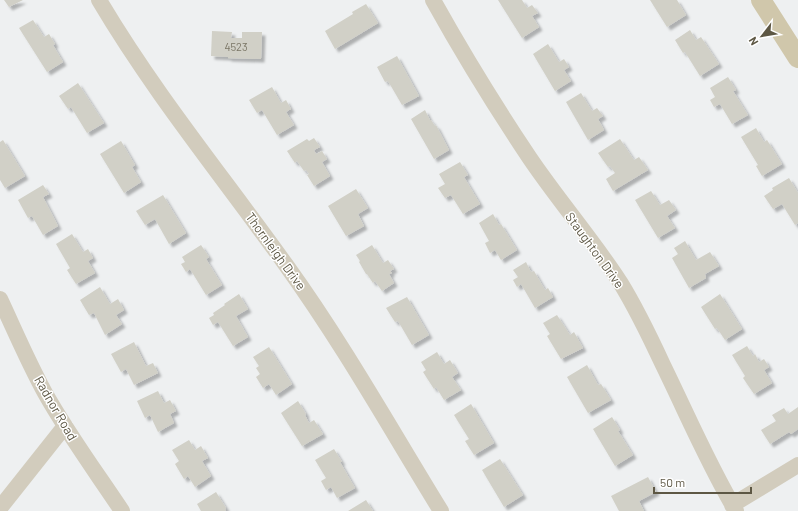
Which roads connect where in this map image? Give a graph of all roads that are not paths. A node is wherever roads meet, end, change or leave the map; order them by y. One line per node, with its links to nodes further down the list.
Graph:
1 (99, 0): 11 (street, Thornleigh Drive)
2 (433, 0): 9 (street, Staughton Drive)
3 (761, 0): 4 (main road)
4 (798, 58)
5 (0, 299): 6 (street, Radnor Road)
6 (64, 426): 8 (street); 10 (street, Radnor Road)
7 (798, 465): 9 (street)
8 (0, 508)
9 (734, 508)
10 (122, 511)
11 (440, 511)

